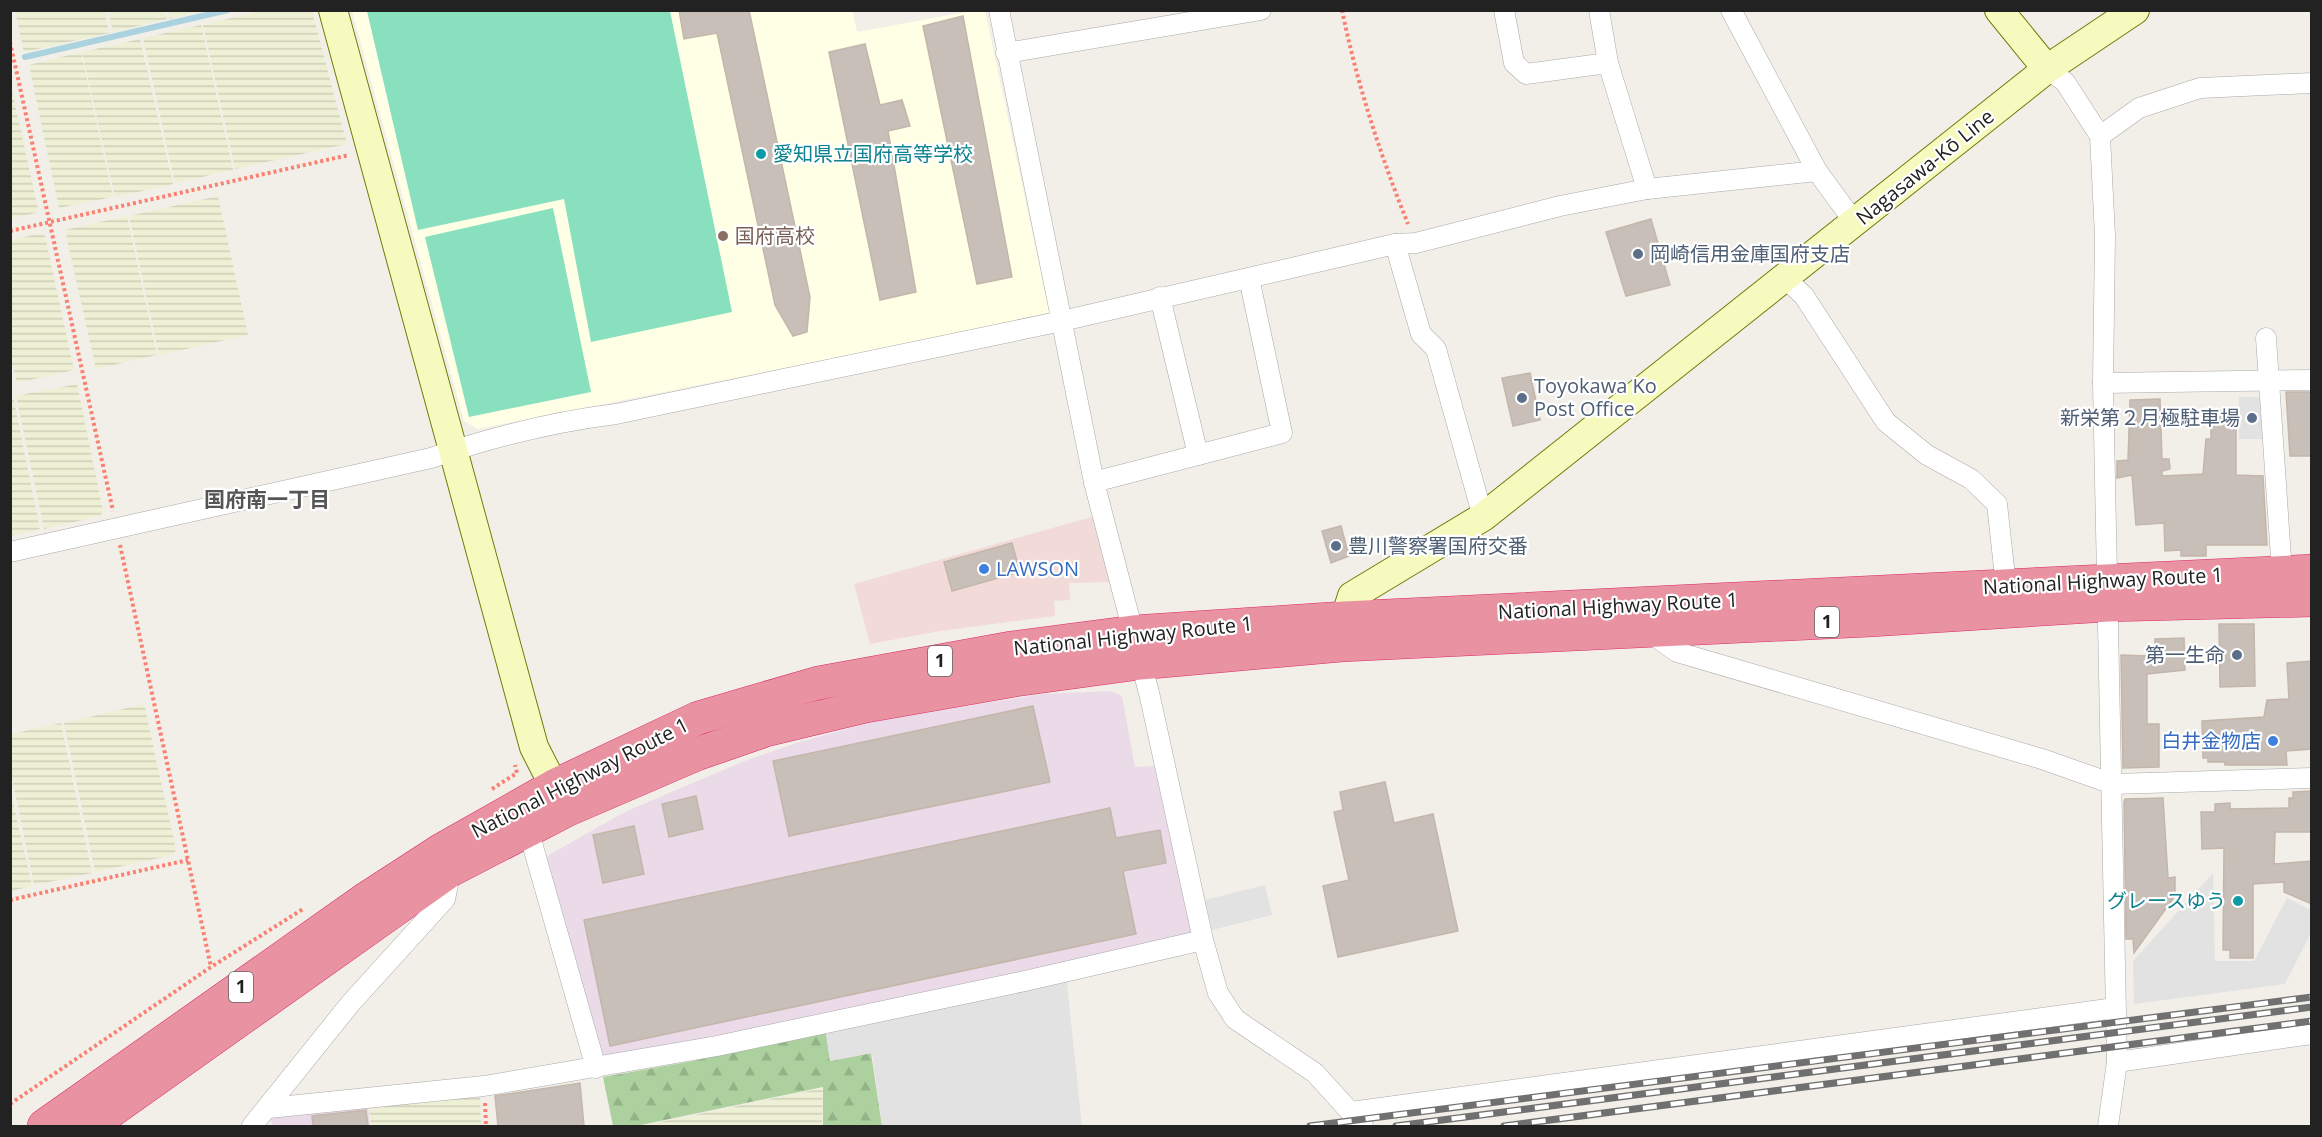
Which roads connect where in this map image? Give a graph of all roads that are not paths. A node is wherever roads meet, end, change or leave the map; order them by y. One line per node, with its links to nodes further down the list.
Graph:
1 (333, 10): 26 (main road)
2 (999, 10): 9 (street)
3 (1261, 10): 9 (street)
4 (1504, 10): 10 (street)
5 (1599, 10): 10 (street)
6 (1731, 10): 14 (street)
7 (1999, 10): 11 (main road)
8 (2135, 10): 11 (main road, Nagasawa-Kō Line)
9 (1006, 53): 21 (street)
10 (1608, 63): 15 (street)
11 (2047, 69): 13 (street); 16 (main road, Nagasawa-Kō Line)
12 (2312, 82): 13 (street)
13 (2100, 136): 25 (street)
14 (1817, 171): 15 (street); 16 (street)
15 (1647, 189): 17 (street)
16 (1855, 223): 19 (main road, Nagasawa-Kō Line)
17 (1395, 244): 18 (street); 29 (street)
18 (1249, 278): 20 (street); 27 (street)
19 (1786, 279): 29 (main road, Nagasawa-Kō Line); 32 (street)
20 (1160, 297): 21 (street); 27 (street)
21 (1062, 321): 26 (street); 28 (street)
22 (2266, 338): 24 (street)
23 (2312, 380): 24 (street)
24 (2269, 381): 25 (street); 31 (street)
25 (2103, 383): 33 (street)
26 (453, 450): 30 (street); 40 (main road)
27 (1198, 455): 28 (street)
28 (1094, 482): 37 (street)
29 (1483, 517): 36 (main road, Nagasawa-Kō Line)
30 (10, 552)
31 (2297, 572): 33 (highway, National Highway Route 1 / 1)
32 (2006, 586): 33 (highway, National Highway Route 1 / 1); 36 (highway, National Highway Route 1 / 1)
33 (2108, 593): 34 (highway, National Highway Route 1 / 1); 35 (highway, National Highway Route 1 / 1); 39 (street)
34 (2312, 600)
35 (1646, 630): 36 (highway, National Highway Route 1 / 1); 39 (street)
36 (1344, 632): 37 (highway, National Highway Route 1 / 1)
37 (1136, 647): 40 (highway, National Highway Route 1 / 1); 43 (street)
38 (2312, 778): 39 (street)
39 (2113, 784): 44 (street)
40 (560, 798): 41 (highway, National Highway Route 1 / 1); 50 (highway, National Highway Route 1 / 1)
41 (528, 829): 42 (highway, National Highway Route 1 / 1); 47 (street)
42 (451, 870): 48 (street); 51 (highway, National Highway Route 1 / 1)
43 (1203, 940): 47 (street); 49 (street)
44 (2115, 1008): 46 (street); 49 (street)
45 (2312, 1034): 46 (street)
46 (2116, 1062): 53 (street)
47 (596, 1068): 48 (street)
48 (269, 1108): 52 (street)
49 (1357, 1119)
50 (44, 1126)
51 (90, 1126)
52 (252, 1126)
53 (2108, 1126)

